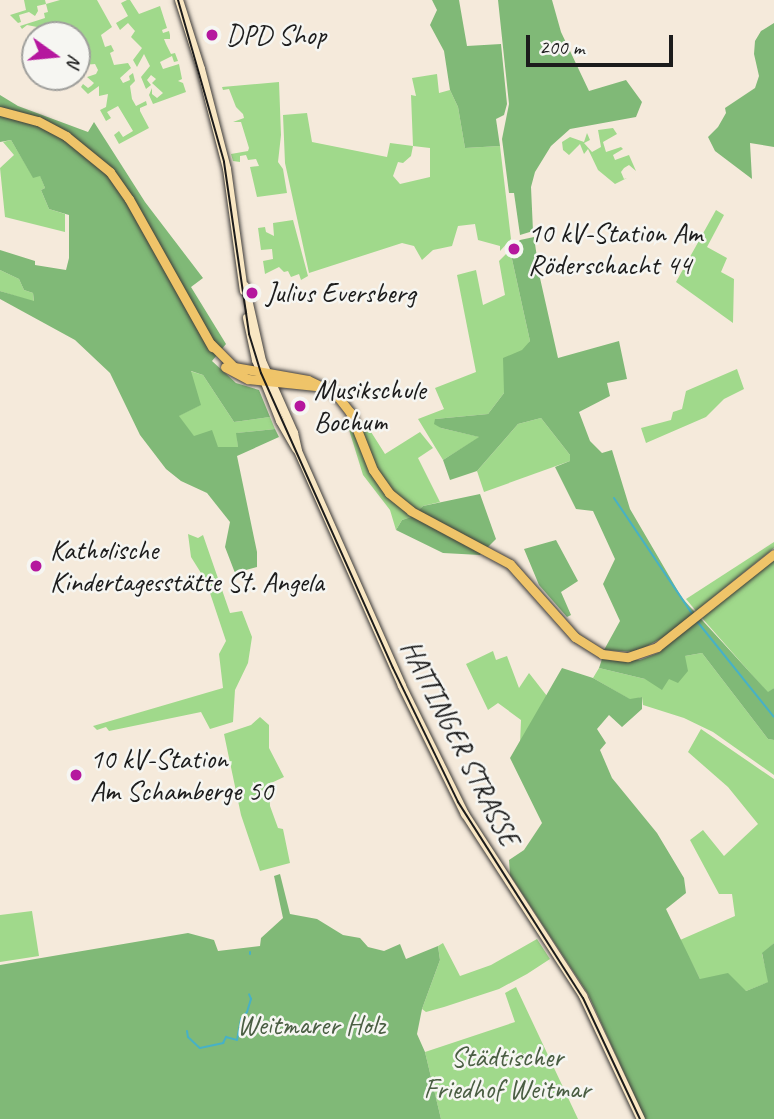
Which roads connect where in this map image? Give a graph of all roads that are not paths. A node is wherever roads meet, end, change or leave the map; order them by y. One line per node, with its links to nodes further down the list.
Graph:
1 (178, 0): 4 (main road, HATTINGER STRASSE)
2 (0, 111): 3 (main road)
3 (211, 344): 4 (main road); 4 (main road)
4 (263, 376): 5 (main road); 6 (main road); 7 (main road, HATTINGER STRASSE); 8 (main road, HATTINGER STRASSE)
5 (288, 384): 6 (main road); 7 (main road)
6 (322, 386): 9 (main road)
7 (281, 404): 8 (main road, HATTINGER STRASSE)
8 (298, 451): 10 (main road, HATTINGER STRASSE)
9 (774, 554)
10 (641, 1119)

